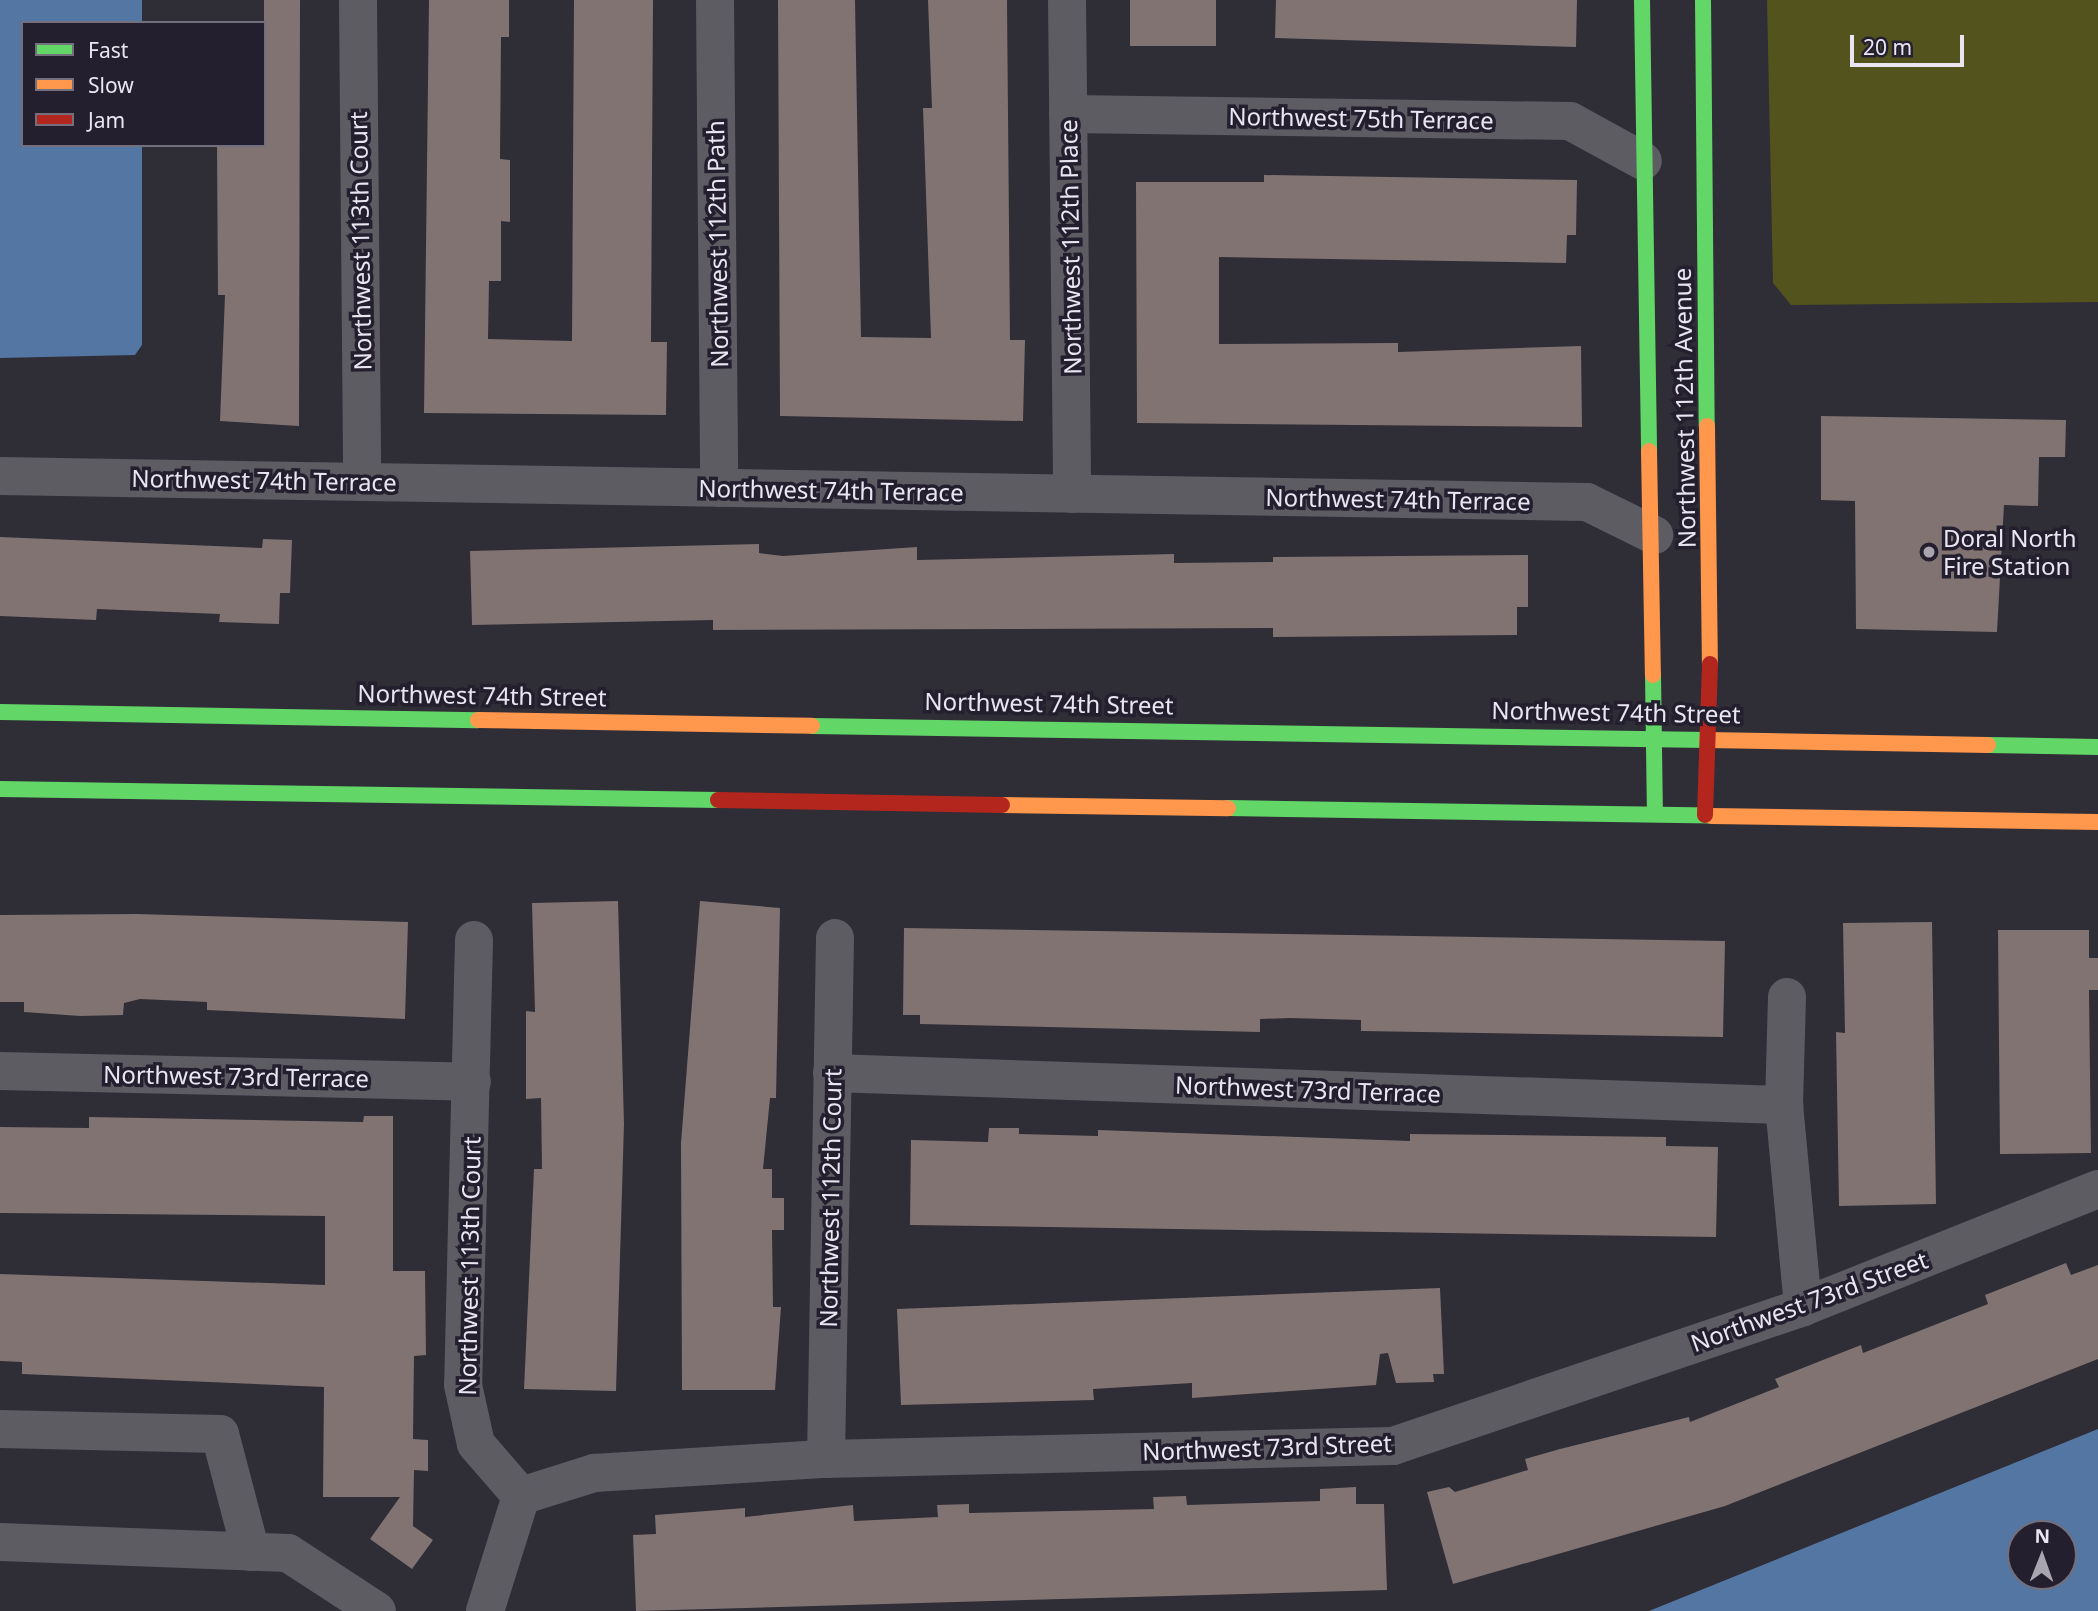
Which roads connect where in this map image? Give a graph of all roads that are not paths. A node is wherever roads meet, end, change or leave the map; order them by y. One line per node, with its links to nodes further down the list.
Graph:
1 (358, 0): 9 (street, Northwest 113th Court)
2 (715, 0): 10 (street, Northwest 112th Path)
3 (1067, 0): 6 (street, Northwest 112th Place)
4 (1642, 0): 7 (main road, Northwest 112th Avenue)
5 (1703, 0): 15 (main road, Northwest 112th Avenue)
6 (1068, 114): 7 (street, Northwest 75th Terrace); 11 (street, Northwest 112th Place)
7 (1643, 161): 12 (main road, Northwest 112th Avenue)
8 (0, 476): 9 (street, Northwest 74th Terrace)
9 (362, 482): 10 (street, Northwest 74th Terrace)
10 (719, 488): 11 (street, Northwest 74th Terrace)
11 (1072, 494): 12 (street, Northwest 74th Terrace)
12 (1654, 535): 14 (main road, Northwest 112th Avenue)
13 (0, 712): 14 (main road, Northwest 74th Street)
14 (1656, 736): 15 (main road, Northwest 74th Street); 18 (main road, Northwest 112th Avenue)
15 (1708, 737): 16 (main road, Northwest 74th Street); 19 (main road, Northwest 112th Avenue)
16 (2098, 747)
17 (0, 789): 18 (main road)
18 (1655, 814): 19 (main road)
19 (1705, 815): 20 (main road)
20 (2098, 821)
21 (835, 938): 25 (street, Northwest 112th Court)
22 (474, 940): 26 (street, Northwest 113th Court)
23 (1787, 997): 27 (street)
24 (0, 1071): 26 (street, Northwest 73rd Terrace)
25 (832, 1073): 27 (street, Northwest 73rd Terrace); 31 (street, Northwest 112th Court)
26 (472, 1082): 32 (street, Northwest 113th Court)
27 (1784, 1105): 29 (street)
28 (2098, 1189): 29 (street, Northwest 73rd Street)
29 (1803, 1307): 31 (street, Northwest 73rd Street)
30 (0, 1429): 34 (street)
31 (826, 1459): 32 (street, Northwest 73rd Street)
32 (520, 1496): 36 (street)
33 (0, 1542): 34 (street)
34 (251, 1552): 35 (street)
35 (377, 1611)
36 (485, 1611)

